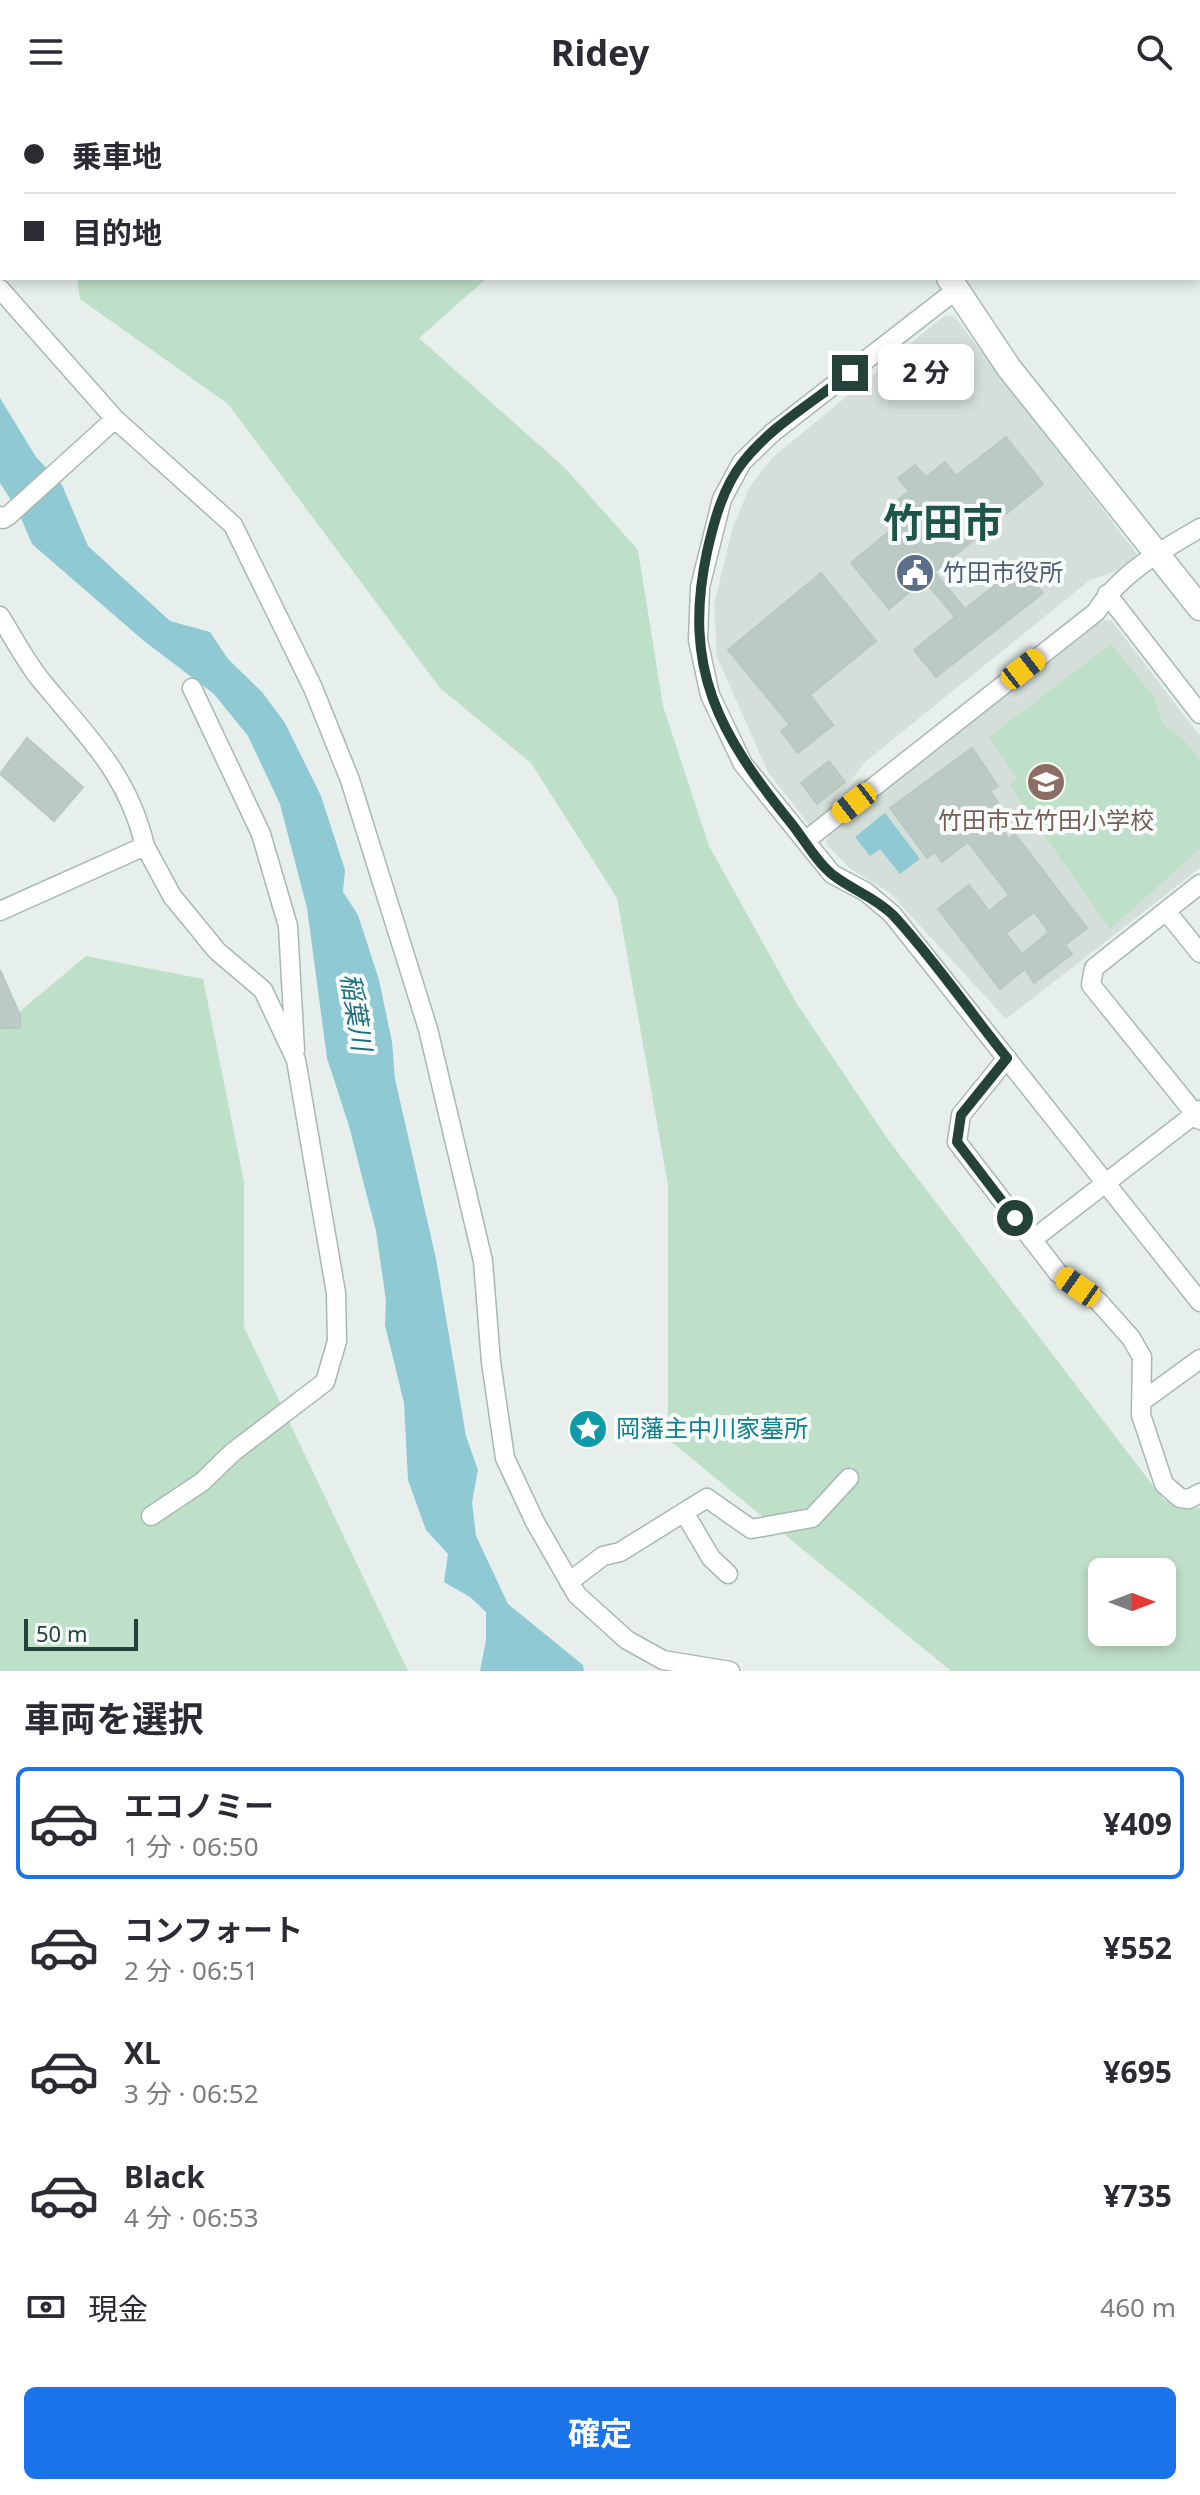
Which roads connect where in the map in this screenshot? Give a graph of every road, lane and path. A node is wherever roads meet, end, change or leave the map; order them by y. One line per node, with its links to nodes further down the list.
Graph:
1 (952, 284): 6 (street); 12 (street)
2 (0, 289): 3 (street)
3 (112, 423): 4 (street); 31 (street)
4 (4, 516)
5 (1200, 528): 6 (street)
6 (1157, 553): 7 (street); 8 (street)
7 (1107, 594): 11 (street); 12 (street)
8 (1200, 608)
9 (0, 616): 13 (street)
10 (192, 688): 19 (street)
11 (1200, 714)
12 (805, 841): 18 (street)
13 (145, 846): 15 (street); 19 (street)
14 (1200, 884): 16 (street)
15 (0, 911)
16 (1167, 912): 17 (street); 20 (street)
17 (1200, 953)
18 (1007, 1058): 21 (street); 22 (street)
19 (296, 1060): 29 (street)
20 (1198, 1115): 21 (street)
21 (1106, 1182): 22 (street); 23 (street)
22 (1032, 1240): 25 (street)
23 (1200, 1302)
24 (1200, 1359): 25 (street)
25 (1141, 1402): 27 (street)
26 (849, 1478): 28 (street)
27 (1200, 1493)
28 (684, 1512): 30 (street); 31 (street)
29 (151, 1516)
30 (728, 1574)
31 (569, 1582): 32 (street)
32 (730, 1671)

